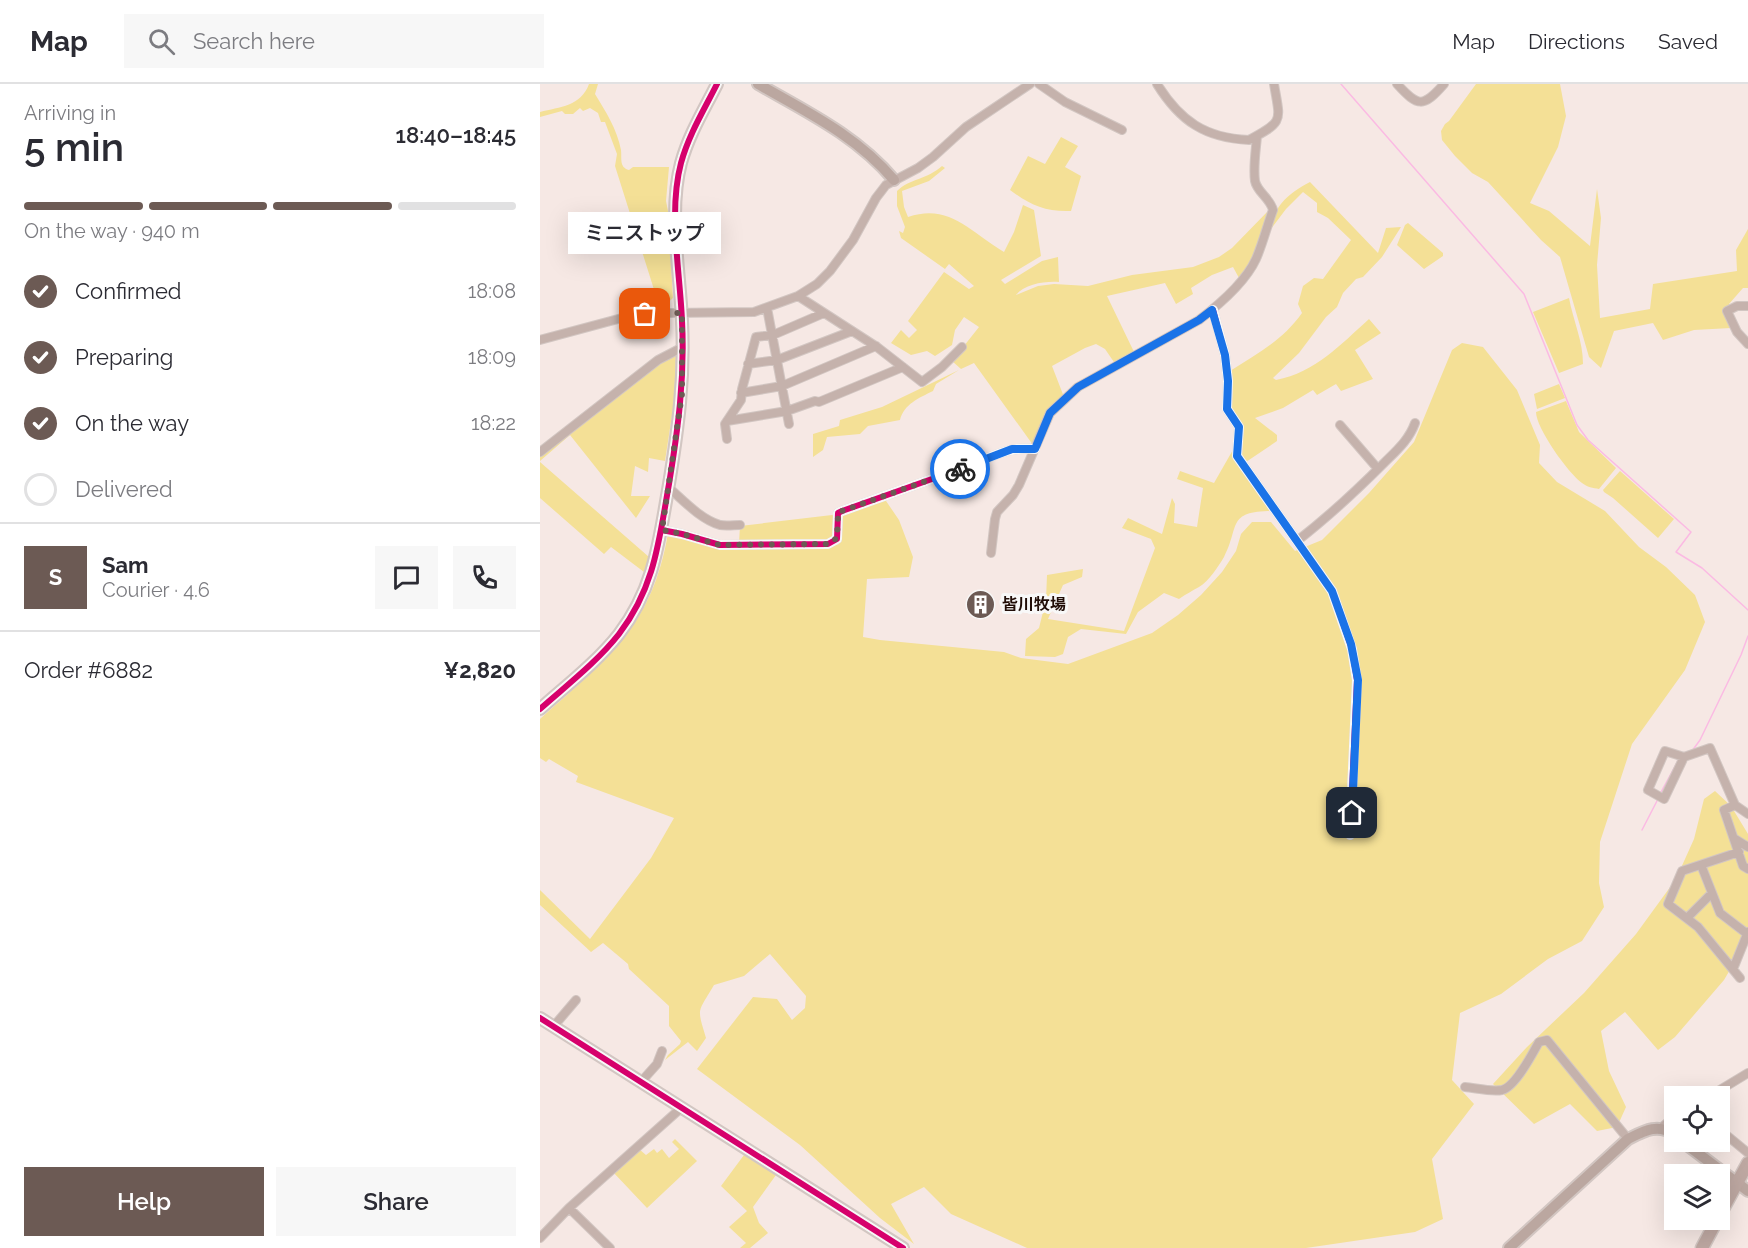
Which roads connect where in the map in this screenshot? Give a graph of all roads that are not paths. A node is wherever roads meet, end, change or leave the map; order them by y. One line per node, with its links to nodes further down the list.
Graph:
1 (717, 84): 16 (street)
2 (758, 84): 11 (street)
3 (1030, 84): 11 (street)
4 (1039, 84): 9 (street)
5 (1157, 84): 10 (street)
6 (1274, 84): 10 (street)
7 (1397, 84): 8 (street)
8 (1444, 84)
9 (1122, 130)
10 (1257, 136): 15 (street)
11 (894, 180): 12 (street)
12 (798, 296): 14 (street); 17 (street)
13 (1748, 306): 21 (street)
14 (767, 308): 16 (street); 19 (street)
15 (1212, 310): 36 (street); 42 (street)
16 (682, 313): 20 (street); 22 (street)
17 (824, 313): 18 (street); 19 (street)
18 (852, 331): 23 (street); 25 (street)
19 (773, 335): 25 (street); 26 (street)
20 (540, 340)
21 (1748, 344)
22 (683, 346): 37 (street); 39 (street)
23 (876, 346): 27 (street); 28 (street)
24 (962, 347): 27 (street)
25 (777, 360): 26 (street); 28 (street)
26 (748, 364): 29 (street)
27 (903, 367): 30 (street)
28 (782, 386): 29 (street); 30 (street)
29 (741, 393): 31 (street)
30 (787, 411): 31 (street); 33 (street)
31 (727, 421): 35 (street)
32 (1415, 423): 38 (street)
33 (789, 424)
34 (1340, 425): 38 (street)
35 (727, 439)
36 (1035, 449): 41 (street); 43 (street)
37 (540, 452)
38 (1378, 469): 42 (street)
39 (668, 487): 40 (street); 41 (street)
40 (740, 525)
41 (662, 530): 44 (street)
42 (1297, 541): 48 (street)
43 (991, 554)
44 (540, 709)
45 (1684, 757): 45 (street); 46 (street)
46 (1735, 805): 47 (street); 49 (street)
47 (1748, 814)
48 (1350, 835)
49 (1735, 839): 50 (street); 51 (street)
50 (1748, 847)
51 (1739, 852): 52 (street); 53 (street)
52 (1701, 865): 54 (street); 55 (street)
53 (1748, 869)
54 (1712, 893): 55 (street); 56 (street)
55 (1687, 918): 57 (street)
56 (1747, 933): 57 (street)
57 (1732, 969): 58 (street)
58 (1740, 978)
59 (576, 1000): 61 (street)
60 (540, 1018): 61 (street)
61 (553, 1027): 64 (street)
62 (662, 1051): 64 (street)
63 (1748, 1073): 65 (street)
64 (640, 1083): 67 (street)
65 (1727, 1086)
66 (1465, 1087): 72 (street)
67 (680, 1108): 79 (street); 83 (street)
68 (1664, 1125): 69 (street)
69 (1661, 1128): 70 (street); 72 (street)
70 (1664, 1129)
71 (1730, 1138): 74 (street)
72 (1628, 1139): 84 (street)
73 (1696, 1152): 76 (street)
74 (1748, 1153)
75 (1748, 1162): 76 (main road)
76 (1737, 1183): 77 (street); 78 (main road)
77 (1748, 1191)
78 (1730, 1196)
79 (569, 1208): 81 (street); 82 (street)
80 (1712, 1230): 85 (main road)
81 (540, 1238)
82 (610, 1248)
83 (903, 1248)
84 (1509, 1248)
85 (1702, 1248)

